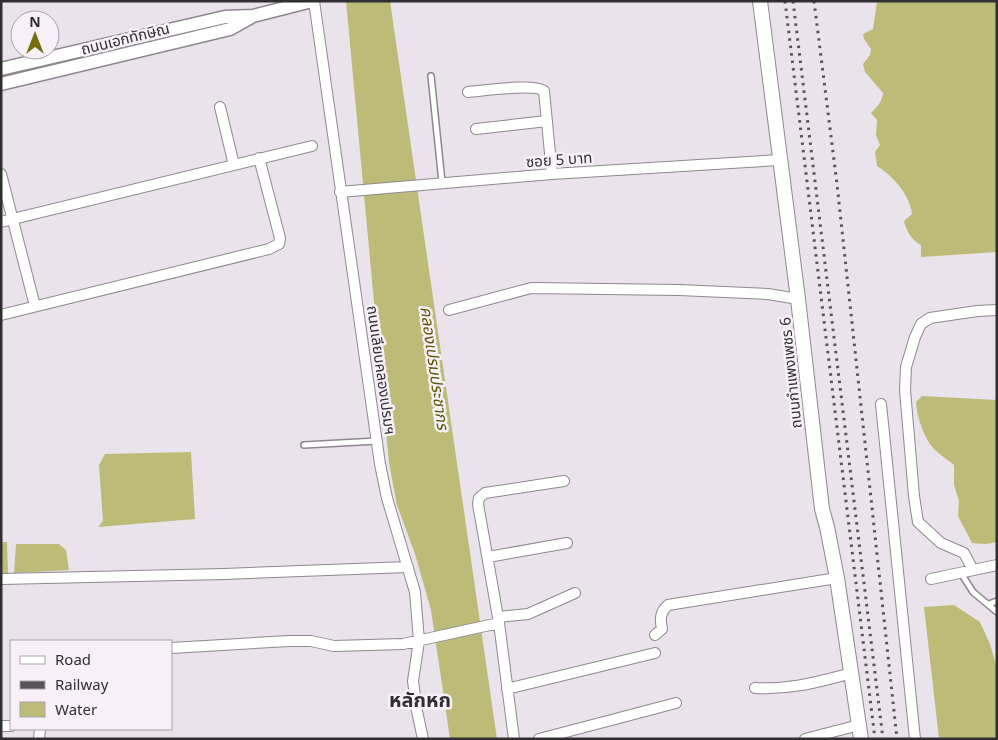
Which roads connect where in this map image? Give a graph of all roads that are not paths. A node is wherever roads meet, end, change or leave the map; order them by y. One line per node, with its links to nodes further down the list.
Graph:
1 (313, 1): 3 (street, ถนนเอกทักษิณ); 18 (street, ถนนเลียบคลองเปรมฯ)
2 (760, 1): 13 (main road, ถนนกำแพงเพชร 6)
3 (253, 16): 4 (street, ถนนเอกทักษิณ); 6 (street, ถนนเอกทักษิณ)
4 (1, 69)
5 (431, 76): 17 (lane)
6 (1, 84)
7 (468, 92): 9 (street)
8 (220, 107): 14 (street)
9 (547, 121): 10 (street); 16 (street)
10 (476, 129)
11 (312, 146): 12 (street)
12 (259, 158): 14 (street); 22 (street)
13 (780, 160): 16 (street, ซอย 5 บาท); 21 (main road, ถนนกำแพงเพชร 6)
14 (234, 165): 19 (street)
15 (1, 174): 19 (street)
16 (552, 174): 17 (street, ซอย 5 บาท)
17 (442, 182): 18 (street, ซอย 5 บาท)
18 (340, 192): 27 (street, ถนนเลียบคลองเปรมฯ)
19 (13, 219): 20 (street); 22 (street)
20 (1, 222)
21 (798, 299): 23 (street); 36 (main road, ถนนกำแพงเพชร 6)
22 (35, 306): 25 (street)
23 (449, 310)
24 (997, 310): 34 (street)
25 (1, 315)
26 (881, 404): 57 (street)
27 (377, 441): 28 (lane); 33 (street, ถนนเลียบคลองเปรมฯ)
28 (304, 445)
29 (564, 481): 31 (street)
30 (567, 543): 31 (street)
31 (488, 557): 43 (street)
32 (997, 565): 34 (street)
33 (408, 567): 37 (street); 45 (street, ถนนเลียบคลองเปรมฯ)
34 (973, 570): 35 (street)
35 (961, 573): 38 (street); 41 (lane)
36 (837, 578): 44 (street); 48 (main road, ถนนกำแพงเพชร 6)
37 (1, 579)
38 (932, 579)
39 (575, 594): 43 (street)
40 (997, 601): 41 (lane)
41 (989, 604): 42 (lane)
42 (997, 612)
43 (497, 622): 45 (street); 50 (street)
44 (655, 635)
45 (419, 641): 46 (street); 53 (street, ถนนเลียบคลองเปรมฯ)
46 (172, 648)
47 (655, 653): 50 (street)
48 (852, 674): 49 (street); 52 (main road, ถนนกำแพงเพชร 6)
49 (755, 688)
50 (507, 689): 54 (street)
51 (676, 703): 55 (street)
52 (860, 732): 56 (street)
53 (423, 739)
54 (514, 739)
55 (539, 739)
56 (805, 739)
57 (914, 739)

